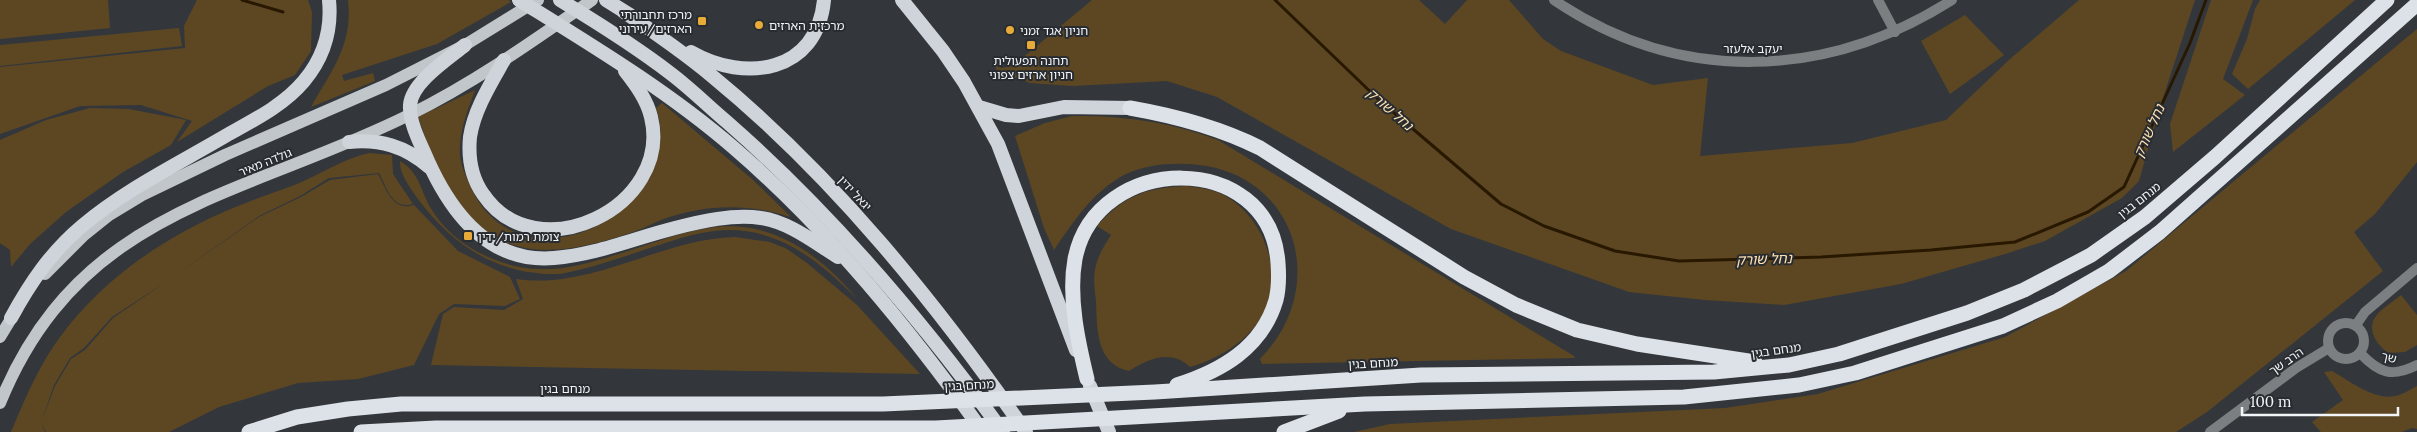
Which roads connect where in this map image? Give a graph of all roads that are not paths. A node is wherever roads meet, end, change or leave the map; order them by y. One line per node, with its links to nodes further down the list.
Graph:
1 (329, 0): 26 (highway)
2 (538, 0): 13 (main road, גולדה מאיר)
3 (560, 0): 43 (highway)
4 (592, 0): 18 (main road, גולדה מאיר)
5 (606, 0): 14 (highway)
6 (824, 0): 14 (highway)
7 (902, 0): 19 (highway)
8 (1554, 0): 15 (street, יעקב אלעזר)
9 (1878, 0): 15 (street)
10 (1952, 0): 15 (street, יעקב אלעזר)
11 (2386, 0): 31 (highway, מנחם בגין)
12 (2417, 4): 36 (highway)
13 (518, 7): 16 (main road, גולדה מאיר); 17 (highway)
14 (624, 12): 44 (highway, יגאל ידין)
15 (1895, 32)
16 (465, 45): 21 (highway); 26 (main road, גולדה מאיר)
17 (612, 58): 18 (highway); 24 (highway)
18 (504, 60): 21 (main road, גולדה מאיר)
19 (979, 107): 20 (highway); 33 (highway)
20 (1130, 108): 31 (highway)
21 (411, 114): 22 (main road, גולדה מאיר); 23 (highway)
22 (349, 142): 23 (highway); 35 (main road, גולדה מאיר)
23 (430, 168): 24 (highway)
24 (852, 265): 42 (highway)
25 (2417, 268): 27 (street)
26 (11, 318): 28 (main road, גולדה מאיר)
27 (2356, 325): 29 (street); 30 (street)
28 (0, 337)
29 (2329, 348): 30 (street); 47 (street, הרב שך)
30 (2360, 353): 32 (street, שך)
31 (1789, 365): 34 (highway, מנחם בגין)
32 (2417, 365)
33 (1087, 379): 34 (highway); 45 (highway)
34 (1155, 392): 39 (highway, מנחם בגין)
35 (0, 403)
36 (1365, 404): 38 (highway); 46 (highway)
37 (585, 428): 38 (highway); 40 (highway); 41 (highway)
38 (929, 430)
39 (249, 432)
40 (361, 432)
41 (630, 432)
42 (983, 432)
43 (1003, 432)
44 (1026, 432)
45 (1109, 432)
46 (1284, 432)
47 (2210, 432)

